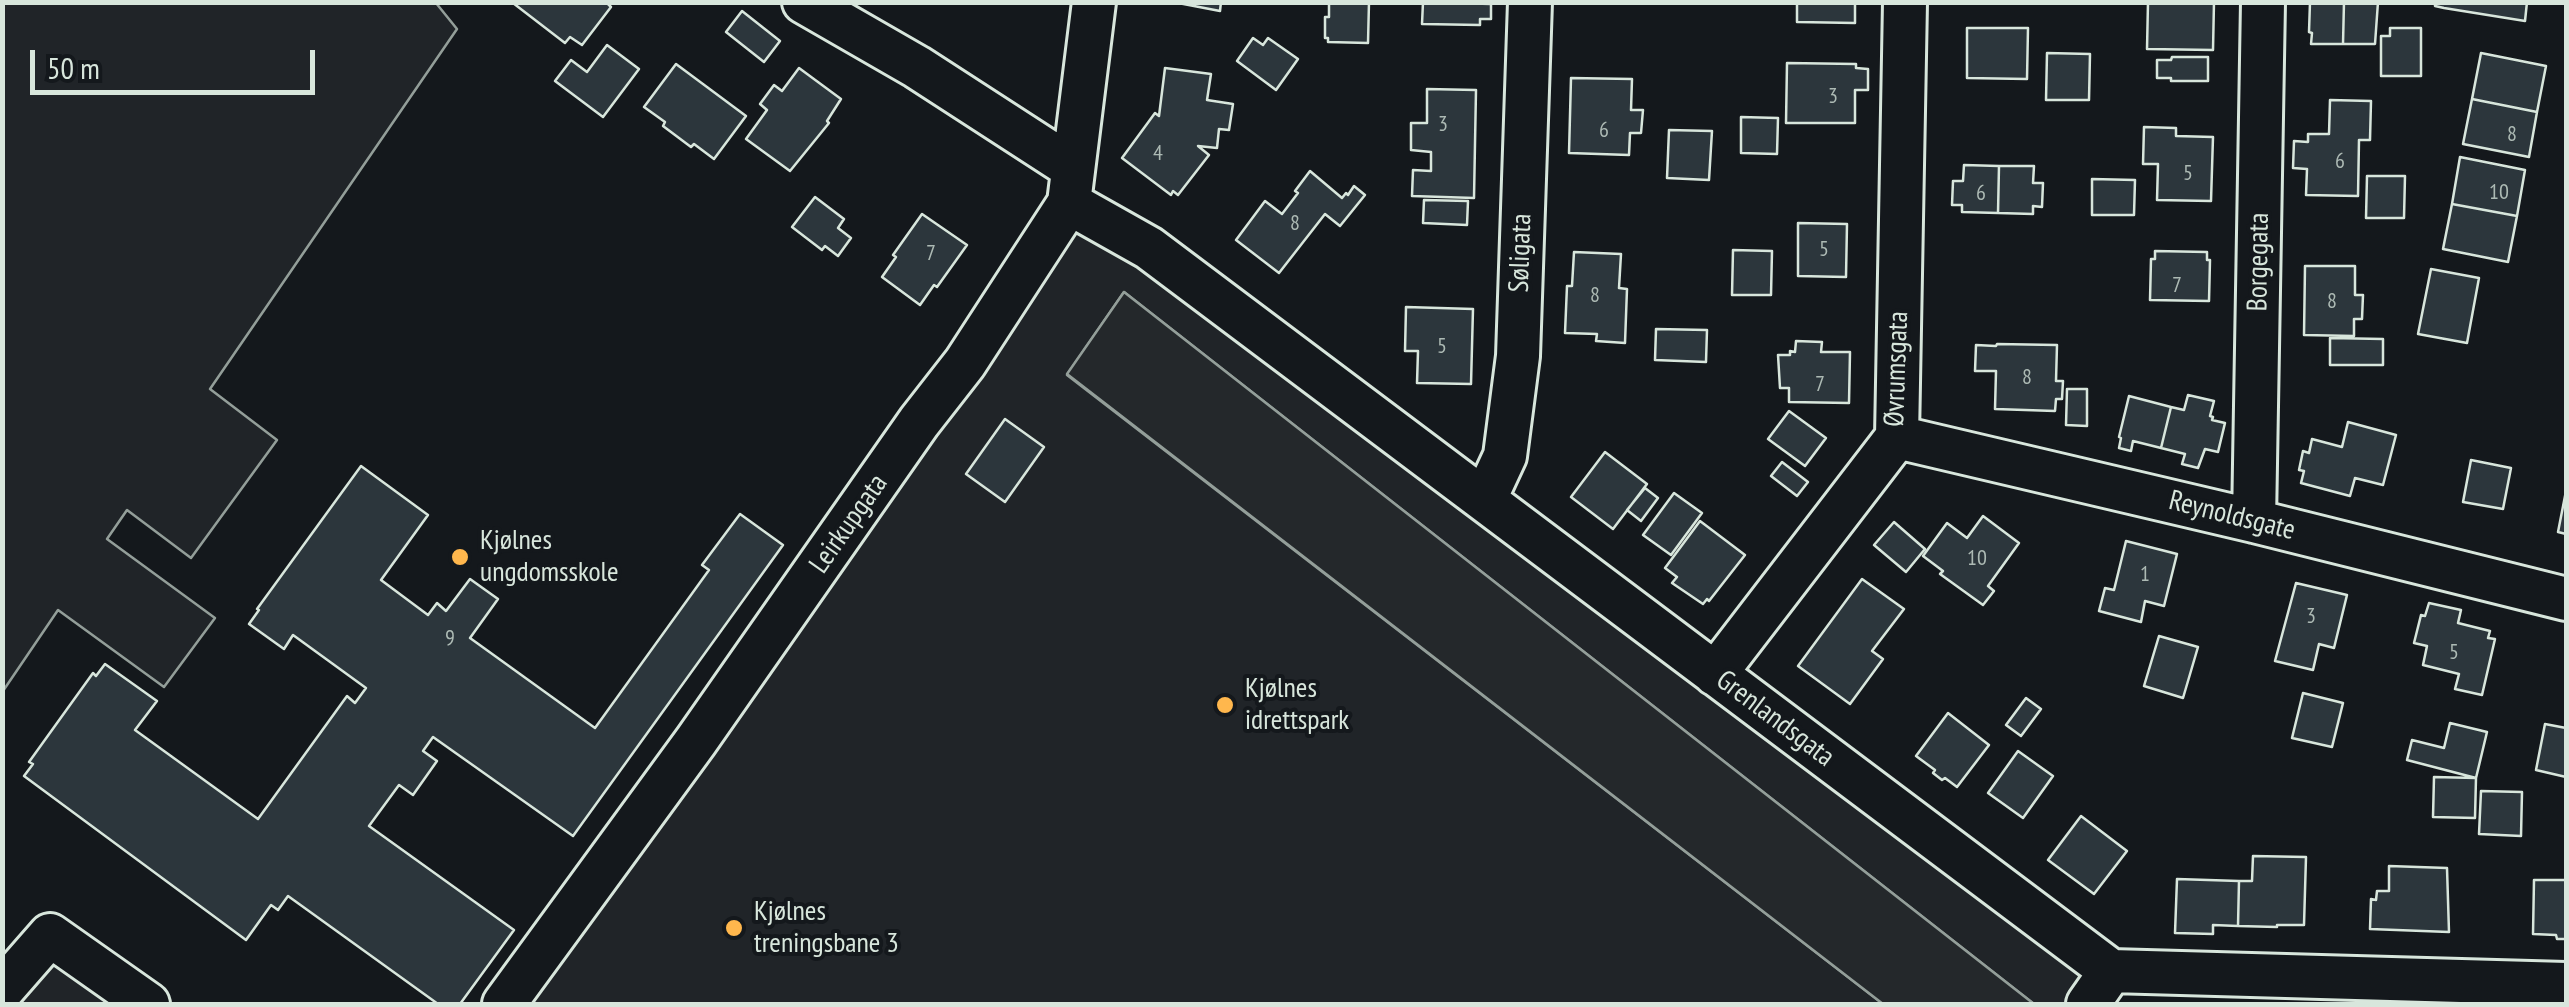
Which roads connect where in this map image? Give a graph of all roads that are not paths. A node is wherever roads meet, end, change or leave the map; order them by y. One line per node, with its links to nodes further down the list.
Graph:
1 (804, 2): 6 (street, Grenlandsgata)
2 (1094, 2): 6 (street, Leirkupgata)
3 (1530, 2): 8 (street, Søligata)
4 (1905, 2): 7 (street, Øvrumsgata)
5 (2263, 2): 9 (street, Borgegata)
6 (1071, 185): 8 (street, Grenlandsgata); 16 (street, Leirkupgata)
7 (1897, 436): 9 (street, Reynoldsgate); 11 (street, Øvrumsgata)
8 (1485, 499): 11 (street, Grenlandsgata)
9 (2254, 521): 10 (street, Reynoldsgate)
10 (2566, 599)
11 (1715, 674): 13 (street, Grenlandsgata)
12 (2566, 984): 13 (street, Grenlandsgata)
13 (2100, 988)
14 (2, 990): 15 (street)
15 (148, 1004)
16 (504, 1004)

